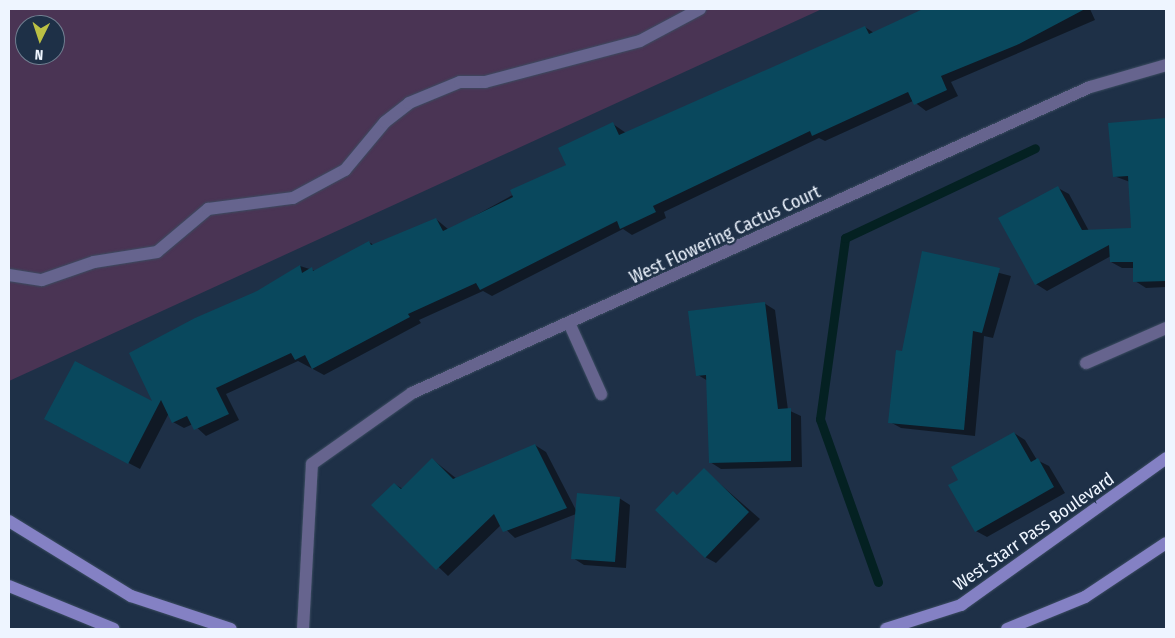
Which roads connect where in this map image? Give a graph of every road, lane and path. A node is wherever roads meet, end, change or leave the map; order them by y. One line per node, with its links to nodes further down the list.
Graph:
1 (700, 9): 3 (street)
2 (1166, 65): 4 (street, West Flowering Cactus Court)
3 (9, 274)
4 (570, 325): 7 (street); 14 (street, West Flowering Cactus Court)
5 (1166, 328): 6 (street)
6 (1086, 363)
7 (601, 394)
8 (1166, 458): 15 (street, West Starr Pass Boulevard)
9 (9, 521): 13 (street)
10 (1166, 543): 16 (street)
11 (9, 586): 12 (street)
12 (114, 629)
13 (231, 629)
14 (303, 629)
15 (886, 629)
16 (1007, 629)

